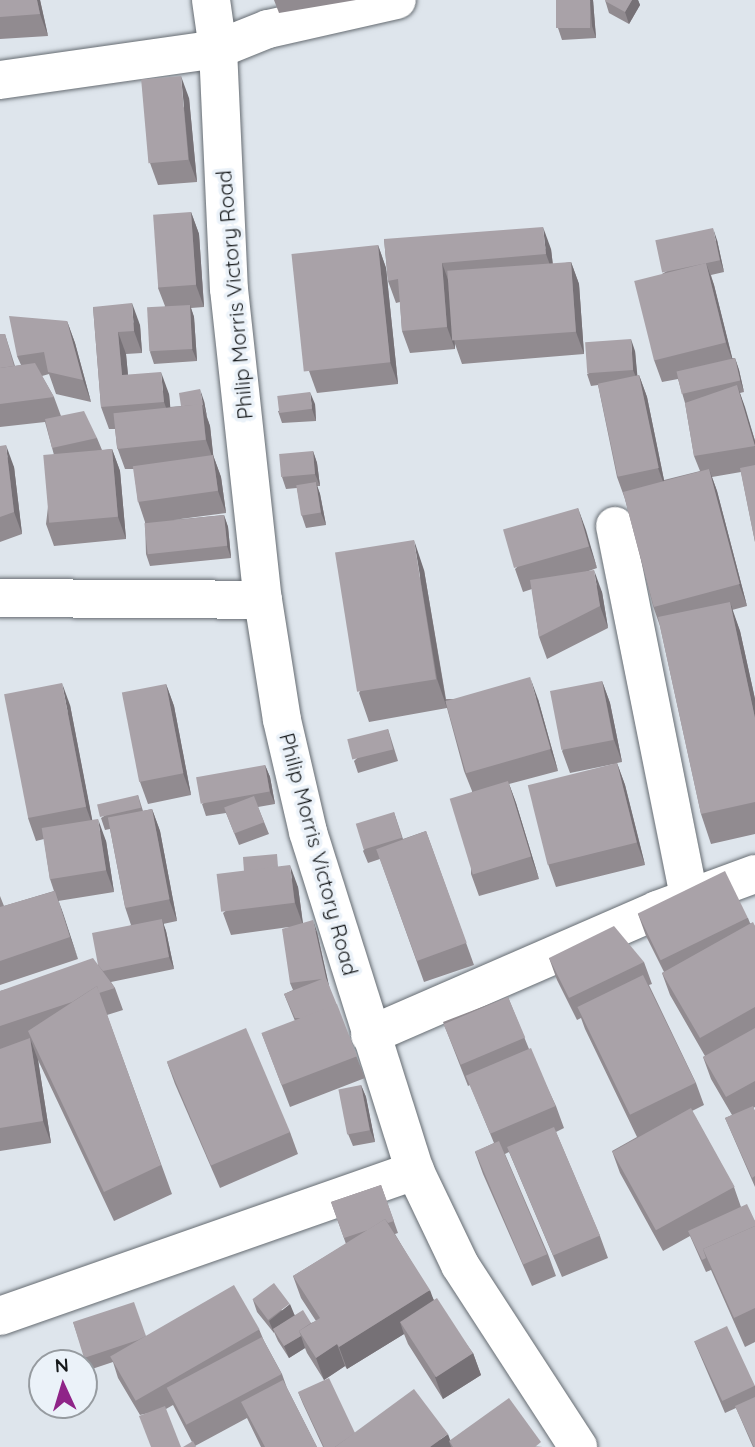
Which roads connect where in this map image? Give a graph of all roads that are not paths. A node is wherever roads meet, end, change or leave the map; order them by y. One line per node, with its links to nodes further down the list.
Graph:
1 (211, 0): 3 (street, Philip Morris Victory Road)
2 (397, 0): 3 (street)
3 (218, 50): 4 (street); 7 (street, Philip Morris Victory Road)
4 (0, 80)
5 (615, 526): 9 (street)
6 (0, 598): 7 (street)
7 (263, 600): 10 (street, Philip Morris Victory Road)
8 (755, 874): 9 (street)
9 (689, 898): 10 (street)
10 (370, 1035): 11 (street, Philip Morris Victory Road)
11 (415, 1171): 12 (street); 13 (street, Philip Morris Victory Road)
12 (0, 1316)
13 (578, 1447)

